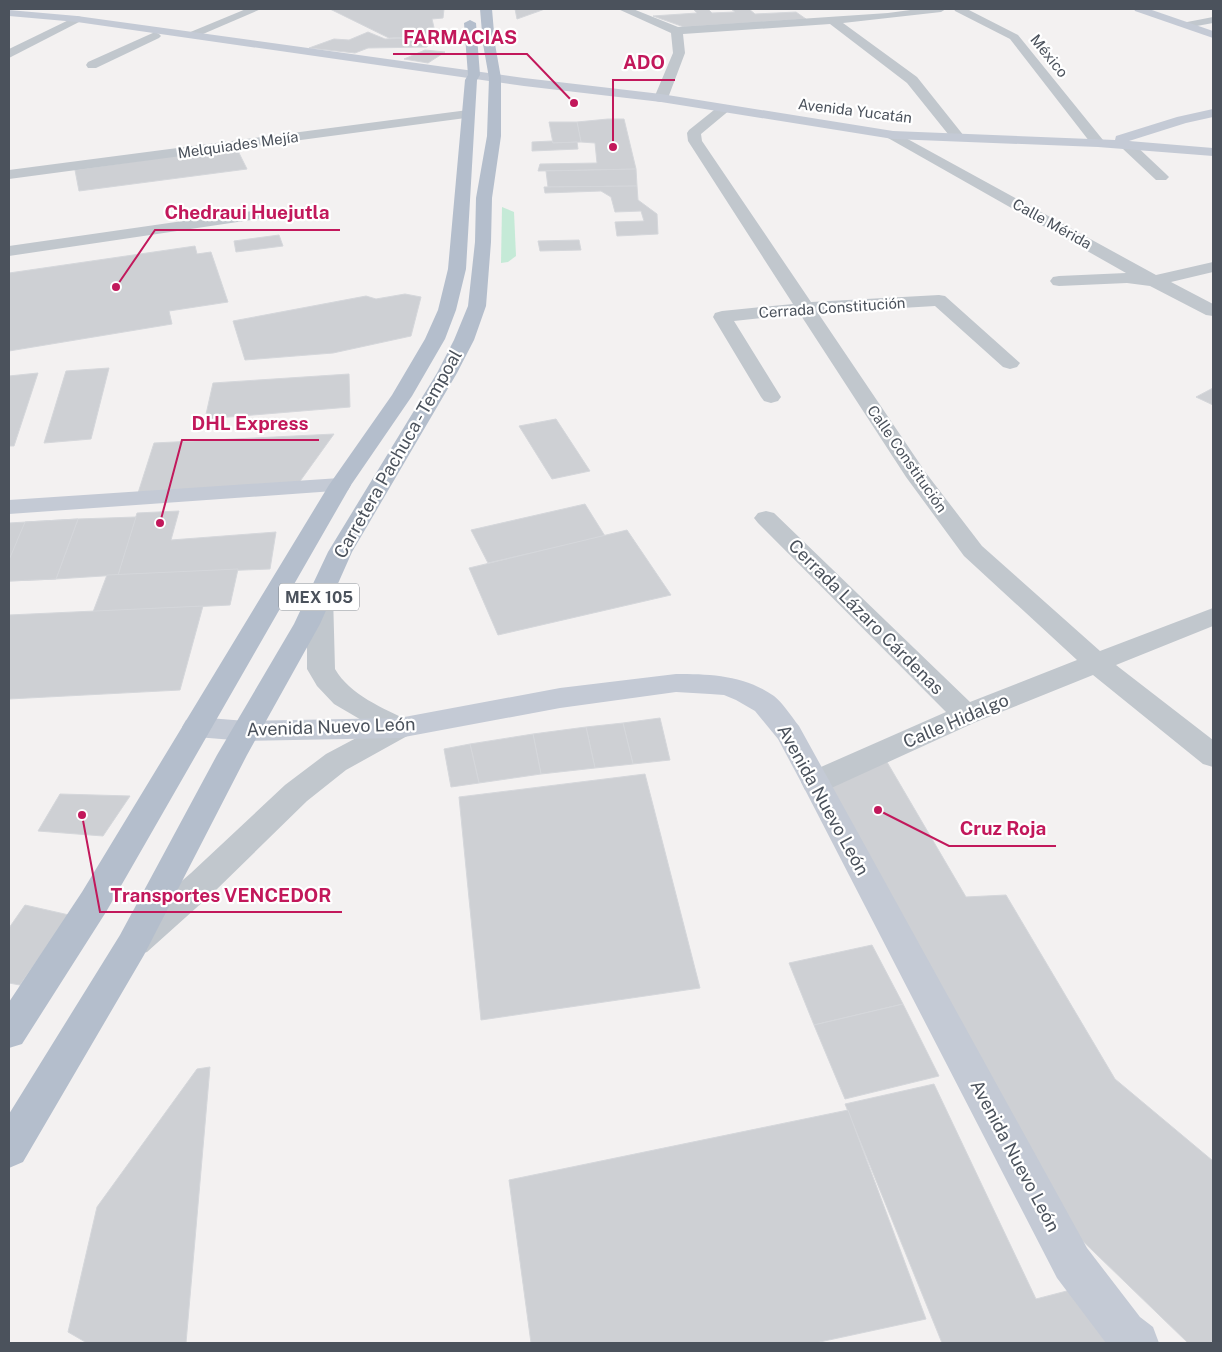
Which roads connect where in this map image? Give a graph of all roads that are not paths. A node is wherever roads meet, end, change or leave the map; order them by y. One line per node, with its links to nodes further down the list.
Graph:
1 (254, 9): 15 (street)
2 (624, 9): 13 (street)
3 (941, 9): 9 (street)
4 (959, 9): 28 (street, México)
5 (1139, 9): 12 (street)
6 (9, 13): 11 (street)
7 (478, 14): 20 (main road, Carretera Pachuca - Tempoal / MEX 105)
8 (9, 17): 11 (street)
9 (832, 20): 13 (street); 27 (street)
10 (1213, 20): 12 (street)
11 (71, 21): 15 (street); 16 (street); 17 (street)
12 (1186, 25): 14 (street)
13 (677, 31): 21 (street)
14 (1213, 34)
15 (192, 35): 18 (street)
16 (155, 36): 18 (street); 19 (street)
17 (9, 54)
18 (348, 61): 20 (street, Avenida Yucatán)
19 (92, 64)
20 (483, 79): 21 (street, Avenida Yucatán); 24 (main road, Carretera Pachuca - Tempoal / MEX 105); 25 (main road, Carretera Pachuca - Tempoal / MEX 105)
21 (661, 98): 22 (street, Avenida Yucatán)
22 (724, 109): 26 (street, Avenida Yucatán); 38 (street, Calle Constitución)
23 (1213, 113): 28 (street)
24 (468, 124): 25 (main road); 31 (street, Melquiades Mejía); 42 (main road, Carretera Pachuca - Tempoal / MEX 105)
25 (494, 133): 45 (main road, Carretera Pachuca - Tempoal / MEX 105)
26 (893, 135): 27 (street, Avenida Yucatán); 37 (street, Calle Mérida)
27 (957, 136): 28 (street, Avenida Yucatán)
28 (1102, 143): 29 (street, Avenida Yucatán)
29 (1127, 145): 30 (street, Avenida Yucatán); 32 (street)
30 (1213, 152)
31 (9, 175)
32 (1161, 177)
33 (266, 214): 34 (street)
34 (9, 251)
35 (1213, 267): 37 (street)
36 (1058, 281): 37 (street)
37 (1154, 281): 39 (street, Calle Mérida)
38 (806, 308): 40 (street, Cerrada Constitución); 41 (street, Cerrada Constitución); 47 (street, Calle Constitución)
39 (1213, 310)
40 (1010, 363)
41 (770, 397)
42 (340, 485): 43 (street); 49 (main road, Carretera Pachuca - Tempoal / MEX 105)
43 (9, 508)
44 (766, 518): 48 (street, Cerrada Lázaro Cárdenas)
45 (320, 595): 50 (street); 51 (main road, Carretera Pachuca - Tempoal / MEX 105)
46 (1213, 616): 47 (street, Calle Hidalgo)
47 (1096, 663): 48 (street, Calle Hidalgo); 52 (street, Calle Constitución)
48 (966, 715): 53 (street, Calle Hidalgo)
49 (196, 727): 51 (street, Avenida Nuevo León); 55 (main road, Carretera Pachuca - Tempoal / MEX 105)
50 (399, 728): 51 (street, Avenida Nuevo León); 53 (street, Avenida Nuevo León); 54 (street)
51 (246, 731): 54 (main road, Carretera Pachuca - Tempoal / MEX 105)
52 (1213, 756)
53 (816, 782): 57 (street, Avenida Nuevo León)
54 (132, 945): 56 (main road, Carretera Pachuca - Tempoal / MEX 105)
55 (9, 1032)
56 (9, 1148)
57 (1138, 1343)

